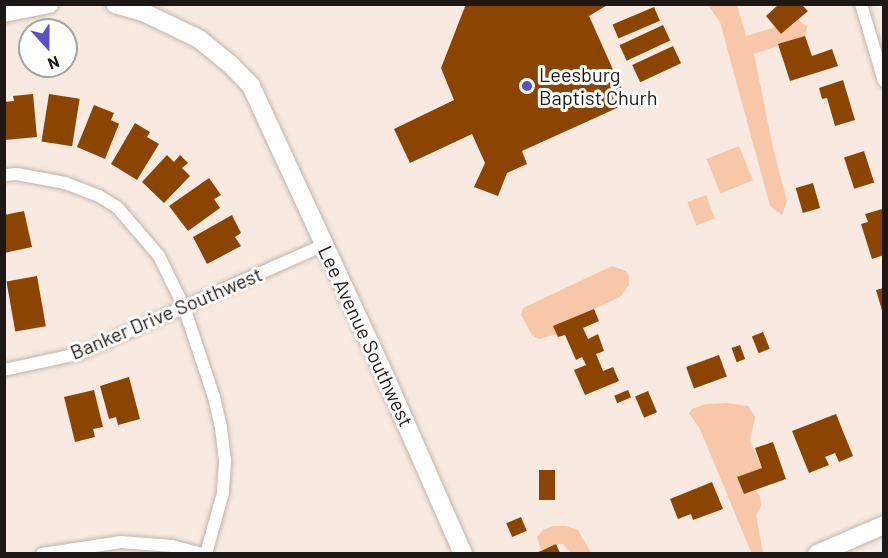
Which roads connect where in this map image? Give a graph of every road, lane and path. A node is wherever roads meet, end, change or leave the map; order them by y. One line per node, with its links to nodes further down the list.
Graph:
1 (49, 4): 4 (street)
2 (115, 4): 7 (street, Lee Avenue Southwest)
3 (861, 4): 5 (street)
4 (4, 13)
5 (884, 81)
6 (4, 175): 8 (street)
7 (324, 245): 8 (street, Banker Drive Southwest); 13 (street, Lee Avenue Southwest)
8 (184, 307): 9 (street, Banker Drive Southwest); 12 (street)
9 (4, 369)
10 (884, 525): 14 (street)
11 (42, 554): 12 (street)
12 (204, 554)
13 (463, 554)
14 (817, 554)

